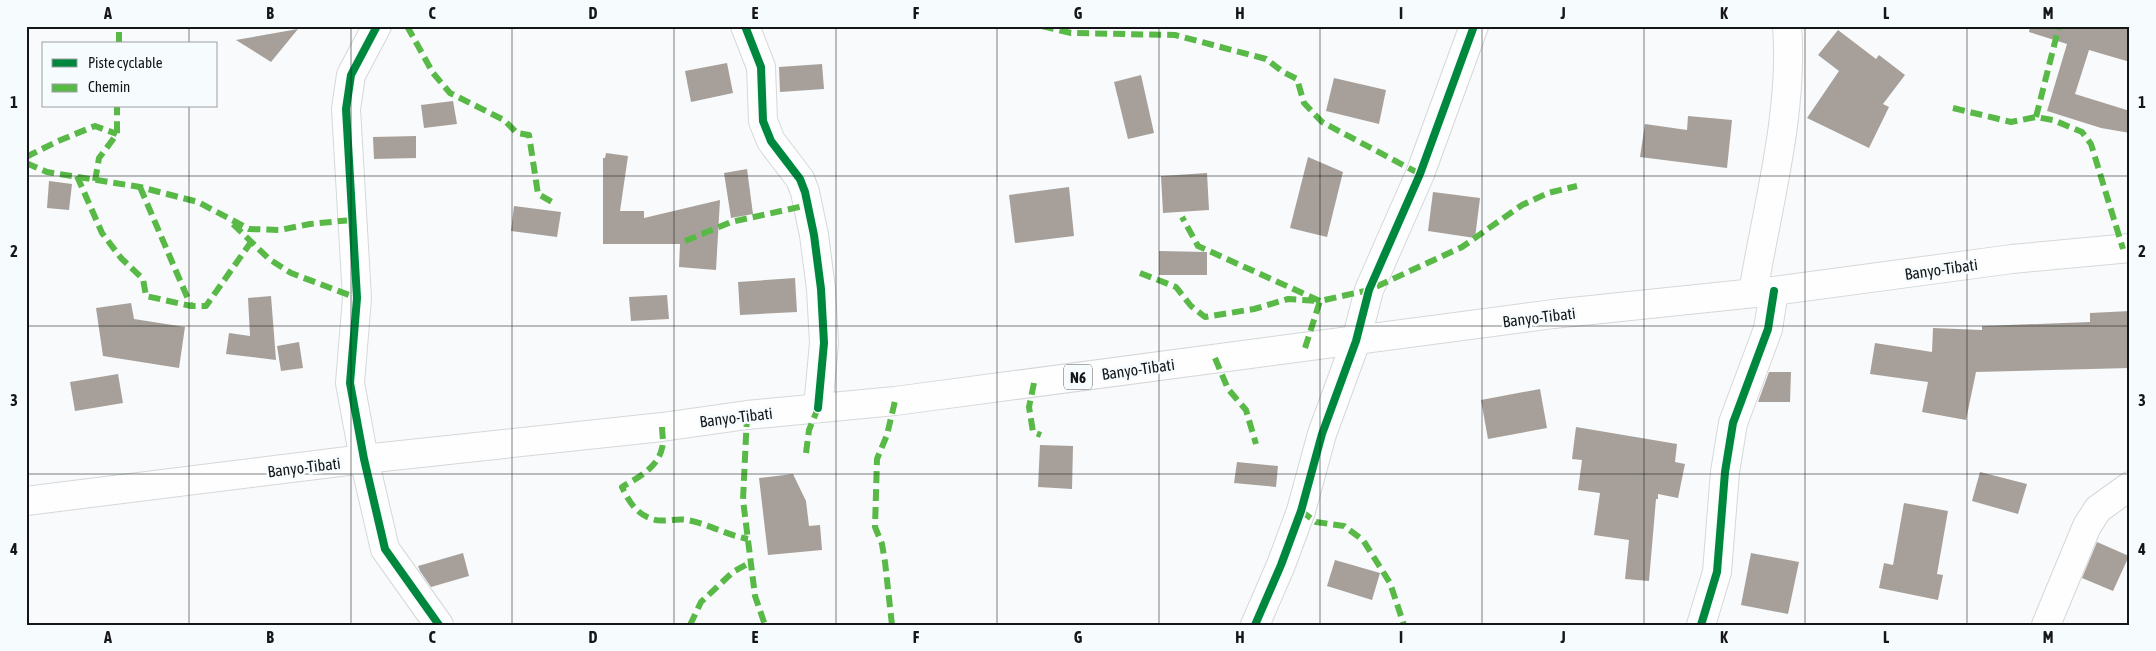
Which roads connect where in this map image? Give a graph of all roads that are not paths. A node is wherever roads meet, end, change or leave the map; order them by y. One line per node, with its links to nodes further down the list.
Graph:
1 (377, 26): 9 (main road)
2 (745, 26): 8 (main road)
3 (1474, 26): 7 (main road)
4 (1787, 26): 6 (main road)
5 (2130, 248): 6 (main road, Banyo-Tibati / N6)
6 (1764, 292): 7 (main road, Banyo-Tibati / N6); 14 (main road)
7 (1356, 341): 8 (main road, Banyo-Tibati / N6); 13 (main road)
8 (818, 408): 9 (main road, Banyo-Tibati / N6)
9 (364, 459): 11 (main road, Banyo-Tibati / N6); 12 (main road)
10 (2130, 486): 15 (main road)
11 (26, 502)
12 (439, 625)
13 (1255, 625)
14 (1701, 625)
15 (2046, 625)

